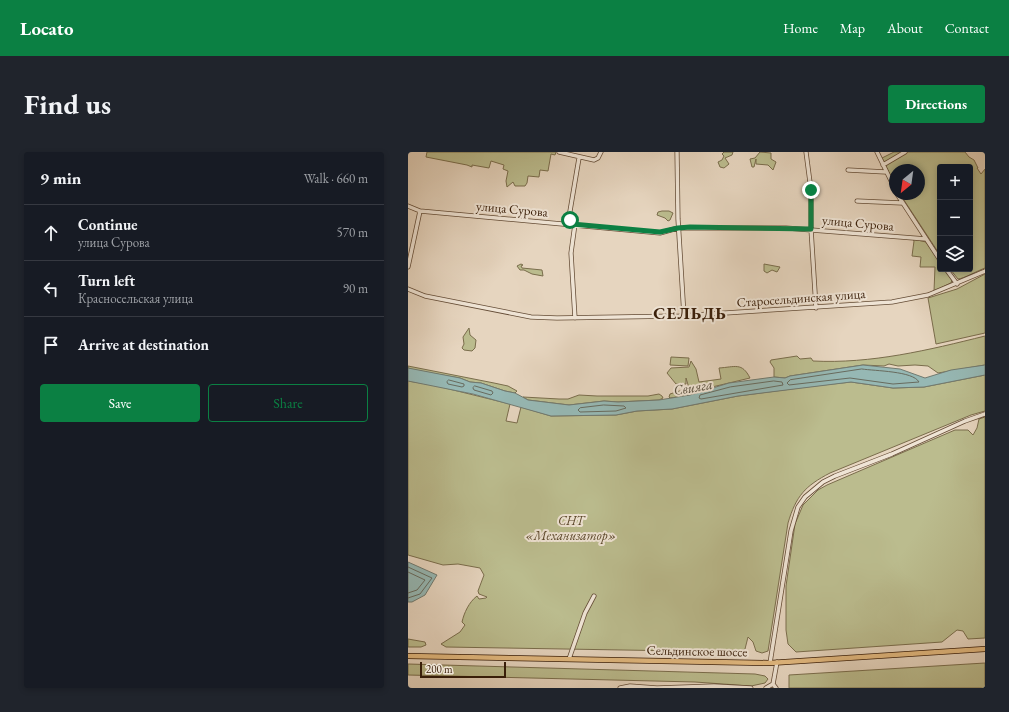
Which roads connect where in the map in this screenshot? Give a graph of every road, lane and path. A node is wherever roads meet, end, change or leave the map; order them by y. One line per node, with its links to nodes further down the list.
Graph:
1 (559, 152): 7 (street)
2 (600, 152): 7 (street)
3 (677, 152): 18 (street)
4 (806, 152): 19 (street)
5 (877, 152): 8 (street)
6 (905, 152): 8 (street)
7 (578, 158): 17 (street)
8 (883, 165): 10 (street)
9 (848, 170): 10 (street)
10 (886, 172): 11 (street)
11 (889, 178)
12 (901, 200): 14 (street)
13 (858, 201): 14 (street)
14 (902, 203): 22 (street)
15 (408, 206): 16 (street, улица Сурова)
16 (420, 211): 17 (street, улица Сурова); 24 (street)
17 (573, 224): 18 (street, улица Сурова); 31 (street)
18 (678, 228): 19 (street, улица Сурова); 30 (street)
19 (811, 229): 20 (street, улица Сурова); 21 (street)
20 (817, 230): 21 (street); 22 (street, улица Сурова)
21 (812, 237): 29 (street)
22 (926, 239): 23 (street)
23 (937, 256)
24 (408, 267)
25 (985, 271): 27 (street, Старосельдинская улица)
26 (948, 272): 27 (street)
27 (957, 284): 29 (street, Старосельдинская улица)
28 (408, 289): 31 (street, Старосельдинская улица)
29 (816, 308): 30 (street, Старосельдинская улица)
30 (684, 316): 31 (street, Старосельдинская улица)
31 (574, 318)
32 (985, 414): 38 (street)
33 (594, 596): 36 (street)
34 (985, 649): 37 (main road, Сельдинское шоссе)
35 (408, 656): 36 (main road, Сельдинское шоссе)
36 (569, 659): 38 (main road, Сельдинское шоссе)
37 (777, 662): 38 (main road, Сельдинское шоссе); 39 (street)
38 (770, 663)
39 (773, 684): 42 (street); 43 (street)
40 (620, 688): 41 (street)
41 (751, 688)
42 (766, 688)
43 (776, 688)

